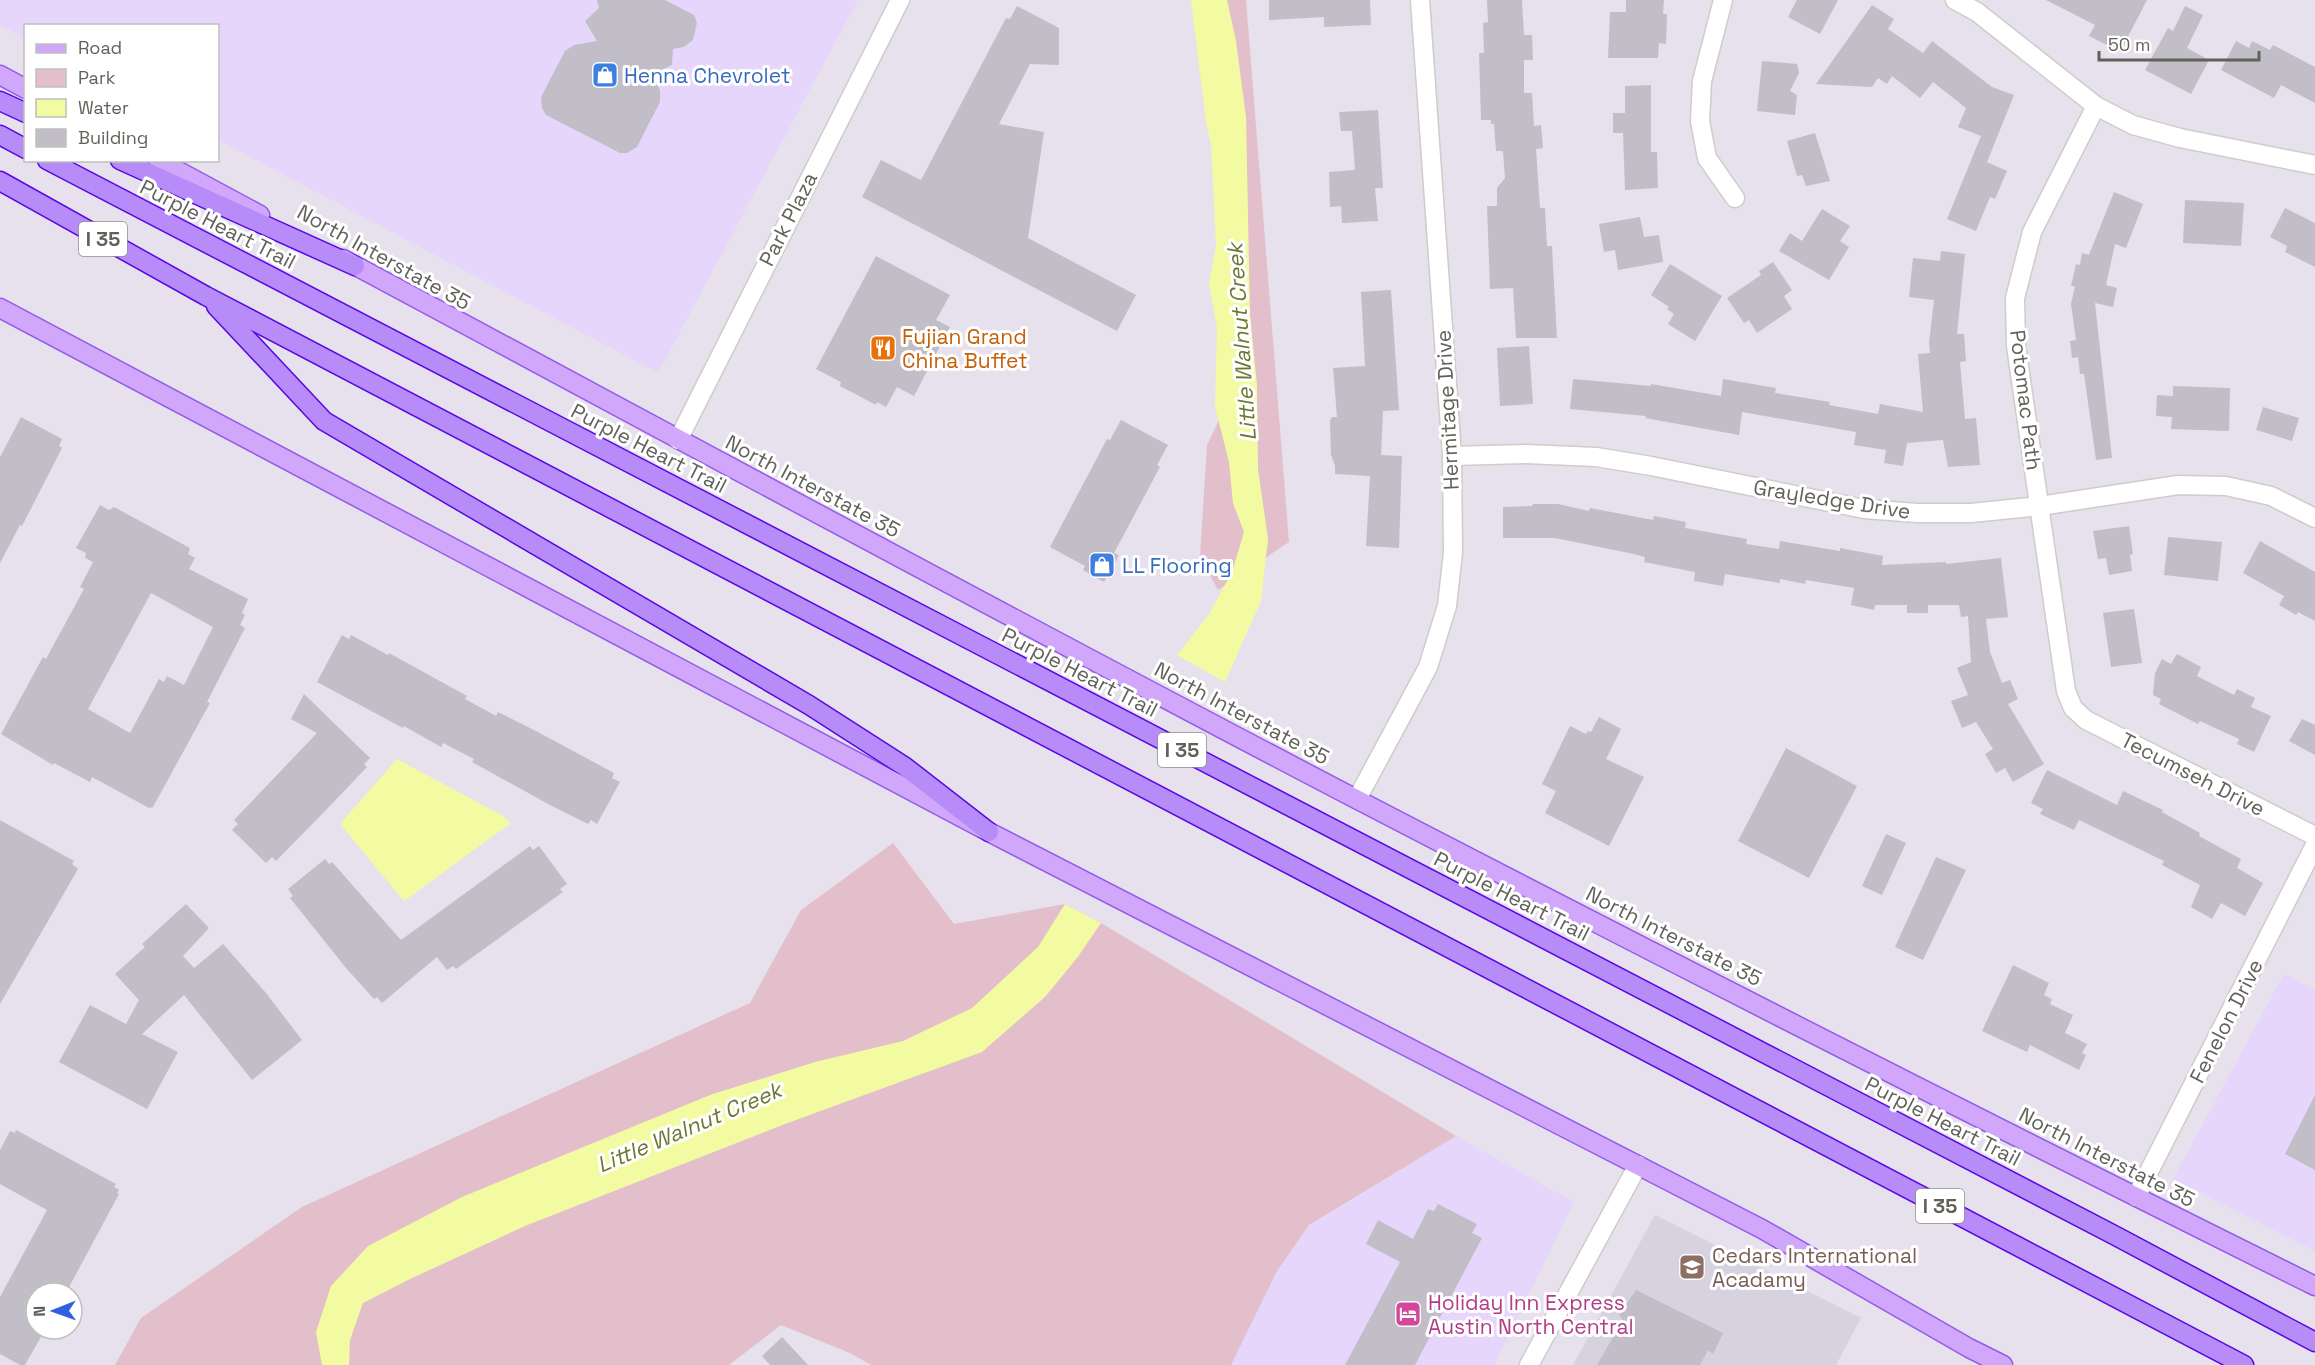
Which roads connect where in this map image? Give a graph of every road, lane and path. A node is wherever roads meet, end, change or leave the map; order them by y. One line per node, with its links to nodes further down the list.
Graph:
1 (900, 0): 21 (street, Park Plaza)
2 (1420, 0): 22 (street, Hermitage Drive)
3 (1723, 0): 17 (street)
4 (1955, 0): 8 (street)
5 (0, 75): 6 (main road)
6 (24, 88)
7 (0, 101): 9 (highway)
8 (2096, 106): 15 (street); 23 (street, Potomac Path)
9 (24, 112)
10 (0, 135): 11 (highway)
11 (24, 148)
12 (52, 162): 33 (highway, Purple Heart Trail / I 35)
13 (124, 162): 18 (highway)
14 (163, 162): 18 (main road, North Interstate 35)
15 (2315, 165)
16 (0, 181): 19 (highway, I 35)
17 (1735, 198)
18 (354, 266): 21 (main road, North Interstate 35)
19 (206, 296): 27 (highway); 36 (highway, I 35)
20 (0, 308): 27 (main road)
21 (678, 440): 26 (main road, North Interstate 35)
22 (1452, 456): 23 (street, Grayledge Drive); 26 (street, Hermitage Drive)
23 (2040, 506): 24 (street, Grayledge Drive); 25 (street, Potomac Path)
24 (2315, 518)
25 (2073, 708): 28 (street, Tecumseh Drive)
26 (1357, 800): 31 (main road, North Interstate 35)
27 (989, 832): 30 (main road)
28 (2315, 836)
29 (2315, 845): 31 (street, Fenelon Drive)
30 (1638, 1165): 34 (street); 35 (main road)
31 (2136, 1197): 32 (main road, North Interstate 35)
32 (2315, 1286)
33 (2315, 1342)
34 (1528, 1365)
35 (2003, 1365)
36 (2244, 1365)

